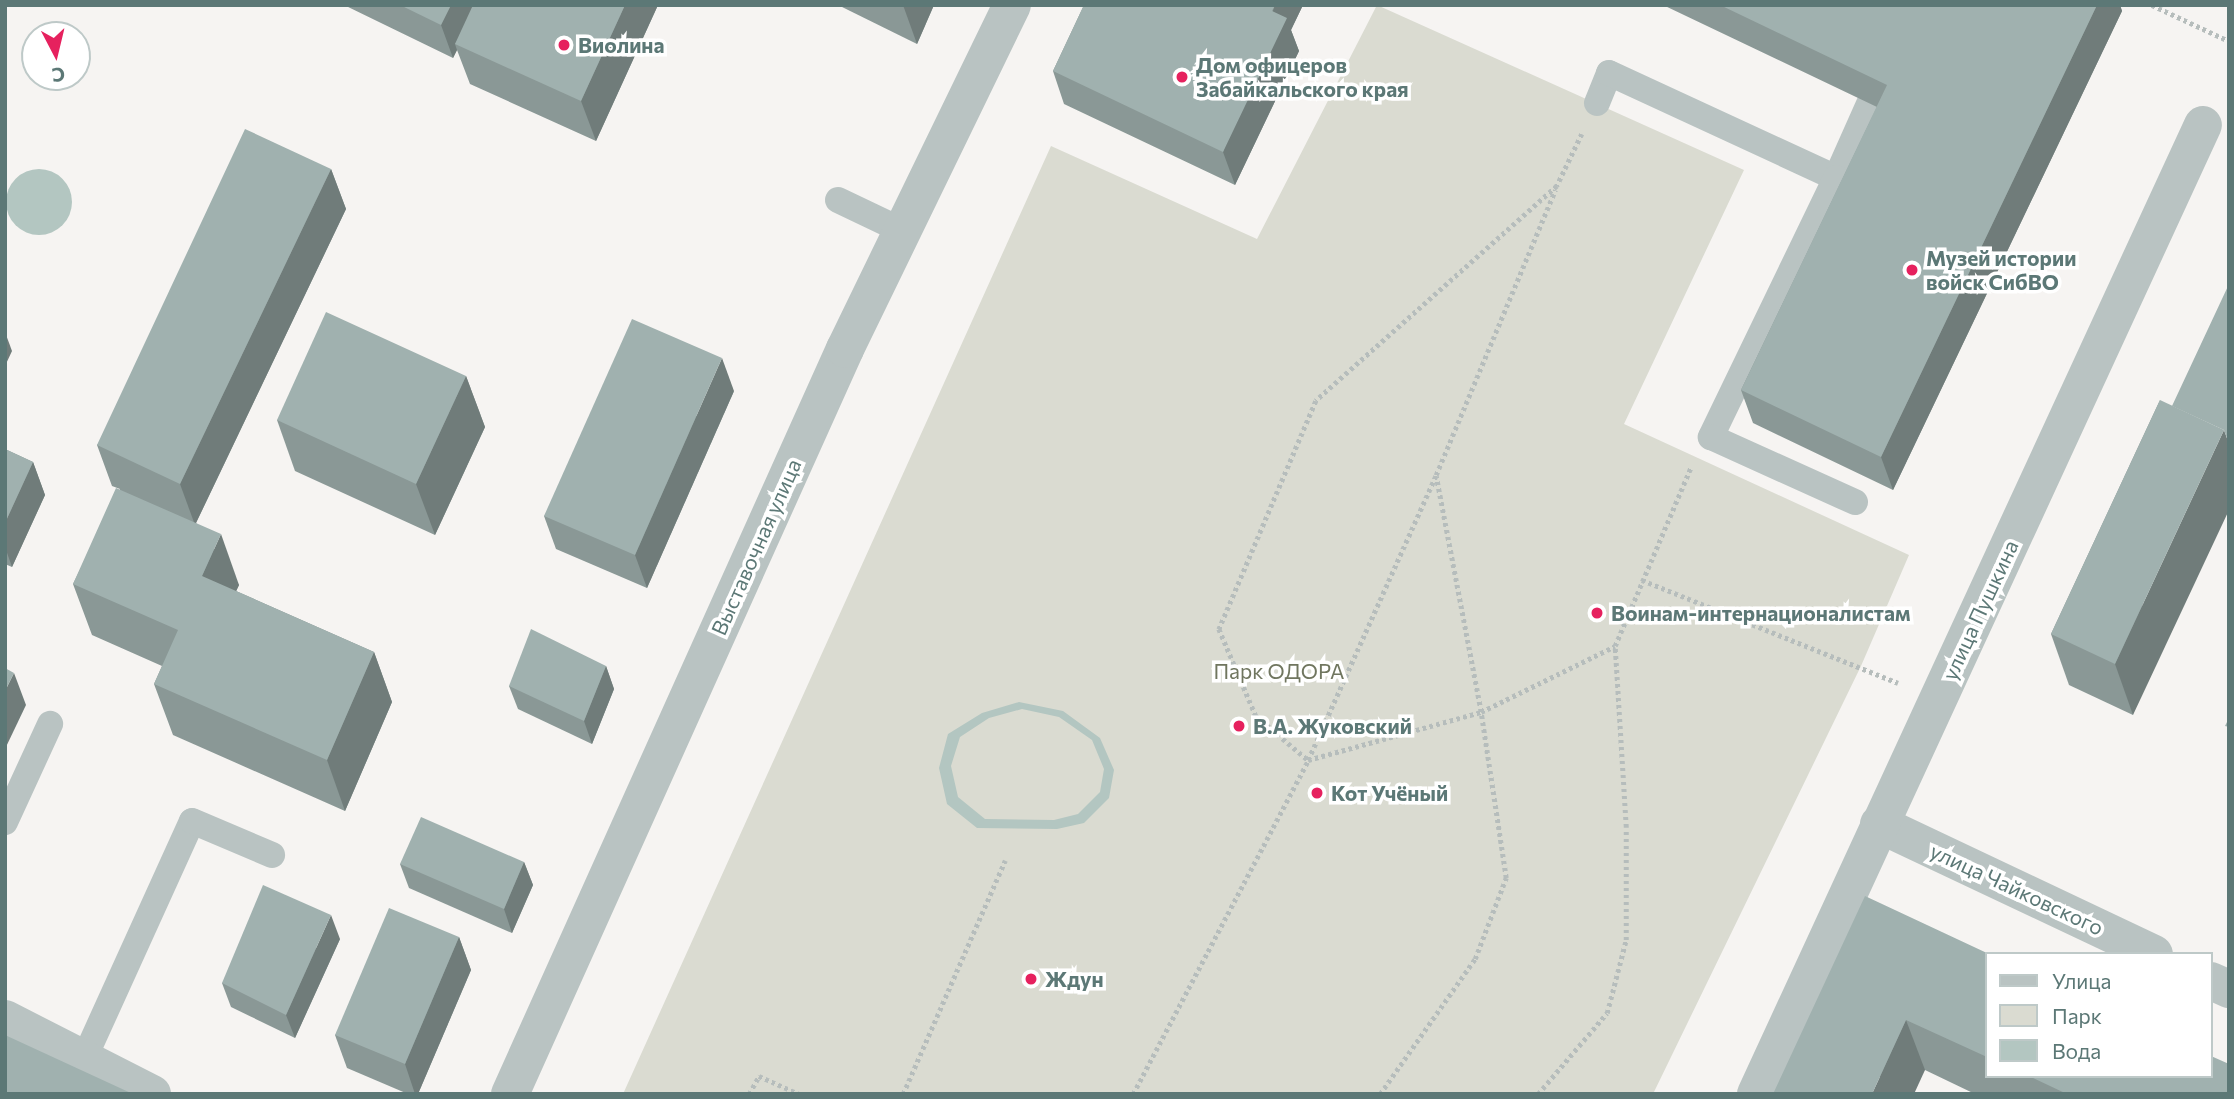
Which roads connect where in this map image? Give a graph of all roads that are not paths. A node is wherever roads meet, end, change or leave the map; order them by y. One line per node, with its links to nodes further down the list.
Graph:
1 (1012, 5): 7 (street, Выставочная улица)
2 (1597, 103): 5 (lane)
3 (1869, 104): 5 (lane)
4 (2203, 125): 11 (street, улица Пушкина)
5 (1836, 178): 8 (lane)
6 (838, 200): 7 (lane)
7 (903, 231): 19 (street, Выставочная улица)
8 (1855, 502)
9 (50, 724): 10 (lane)
10 (5, 822)
11 (1880, 824): 13 (street, улица Чайковского); 20 (street, улица Пушкина)
12 (272, 855): 17 (lane)
13 (2150, 952)
14 (2213, 982): 15 (street)
15 (2229, 989)
16 (5, 1019): 17 (street)
17 (84, 1059): 18 (street)
18 (152, 1094)
19 (510, 1094)
20 (1756, 1094)

